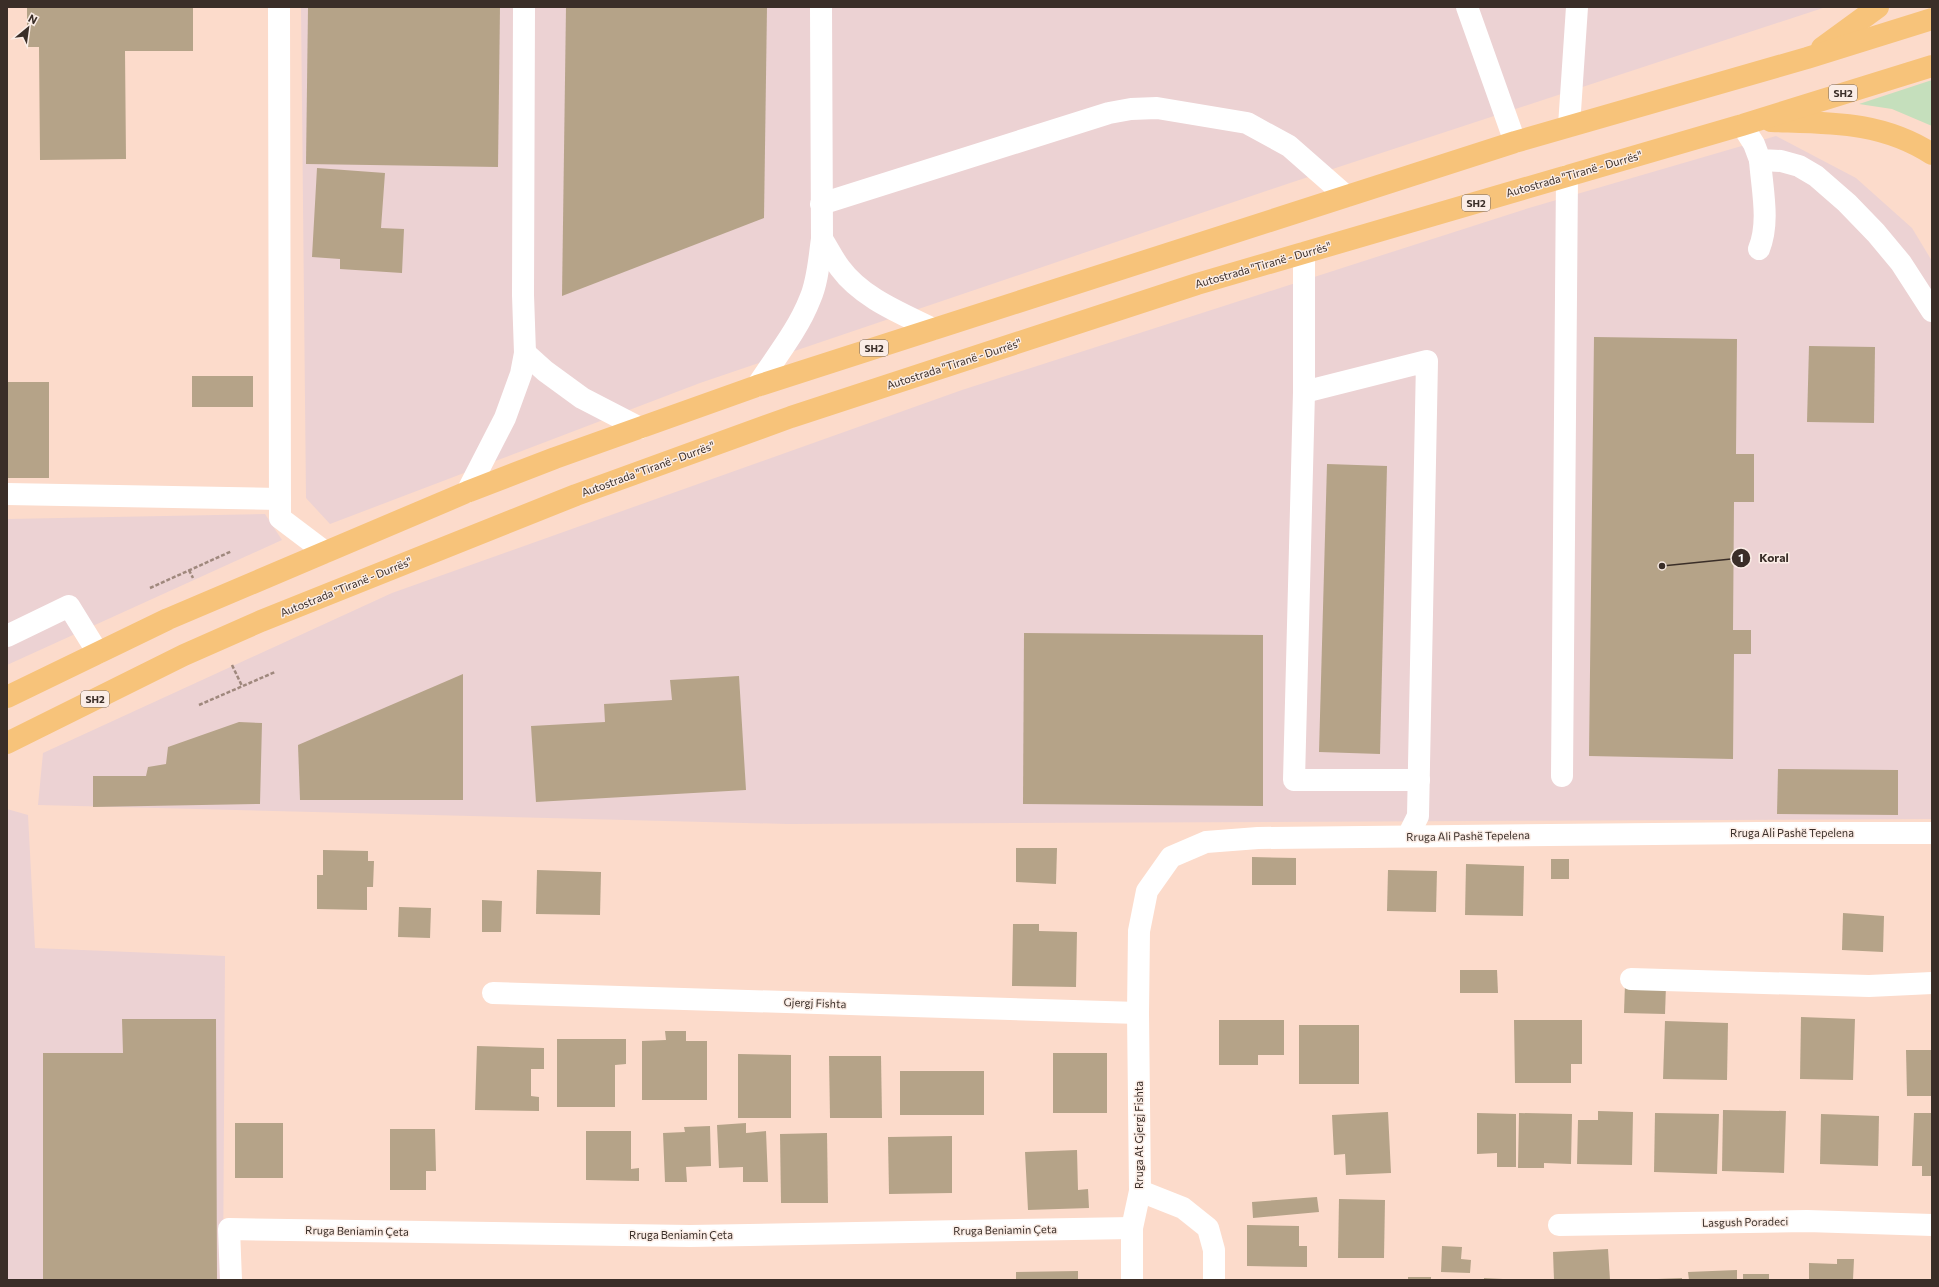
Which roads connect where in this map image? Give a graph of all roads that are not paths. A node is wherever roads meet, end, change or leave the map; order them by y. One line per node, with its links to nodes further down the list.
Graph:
1 (279, 7): 29 (street)
2 (524, 7): 23 (street)
3 (821, 7): 17 (street)
4 (1467, 7): 12 (street)
5 (1577, 7): 11 (street)
6 (1878, 7): 8 (highway)
7 (1932, 19): 8 (highway, SH2)
8 (1808, 58): 11 (highway, SH2)
9 (1932, 66): 10 (highway, Autostrada "Tiranë - Durrës" / SH2)
10 (1748, 123): 13 (highway); 14 (street); 15 (highway, Autostrada "Tiranë - Durrës" / SH2)
11 (1569, 126): 12 (highway, SH2)
12 (1515, 142): 16 (highway, SH2)
13 (1932, 154)
14 (1760, 160): 19 (street); 21 (street)
15 (1567, 176): 20 (highway, Autostrada "Tiranë - Durrës" / SH2); 35 (street)
16 (1346, 196): 17 (street); 22 (highway, SH2)
17 (821, 204): 18 (street)
18 (822, 239): 22 (street); 24 (street)
19 (1759, 249)
20 (1304, 253): 25 (street); 34 (highway, Autostrada "Tiranë - Durrës" / SH2)
21 (1932, 312)
22 (933, 329): 24 (highway, SH2)
23 (525, 352): 26 (street); 27 (street)
24 (757, 386): 26 (highway, SH2)
25 (1304, 392): 36 (street); 36 (street)
26 (640, 428): 27 (highway, SH2)
27 (467, 492): 30 (highway, SH2)
28 (7, 494): 29 (street)
29 (280, 500): 30 (street)
30 (325, 552): 32 (highway, SH2)
31 (7, 636): 32 (street)
32 (98, 653): 33 (highway, SH2)
33 (7, 697)
34 (7, 743)
35 (1562, 776)
36 (1418, 780): 38 (street)
37 (1932, 833): 38 (street, Rruga Ali Pashë Tepelena)
38 (1408, 836): 42 (street, Rruga Ali Pashë Tepelena)
39 (1631, 979): 40 (street)
40 (1932, 983)
41 (493, 993): 42 (street, Gjergj Fishta)
42 (1138, 1013): 43 (street, Rruga At Gjergj Fishta)
43 (1140, 1191): 46 (street, Rruga At Gjergj Fishta); 49 (street)
44 (1559, 1225): 45 (street, Lasgush Poradeci)
45 (1932, 1225)
46 (1132, 1228): 47 (street, Rruga Beniamin Çeta); 48 (street, Rruga At Gjergj Fishta)
47 (231, 1280)
48 (1132, 1280)
49 (1214, 1280)

